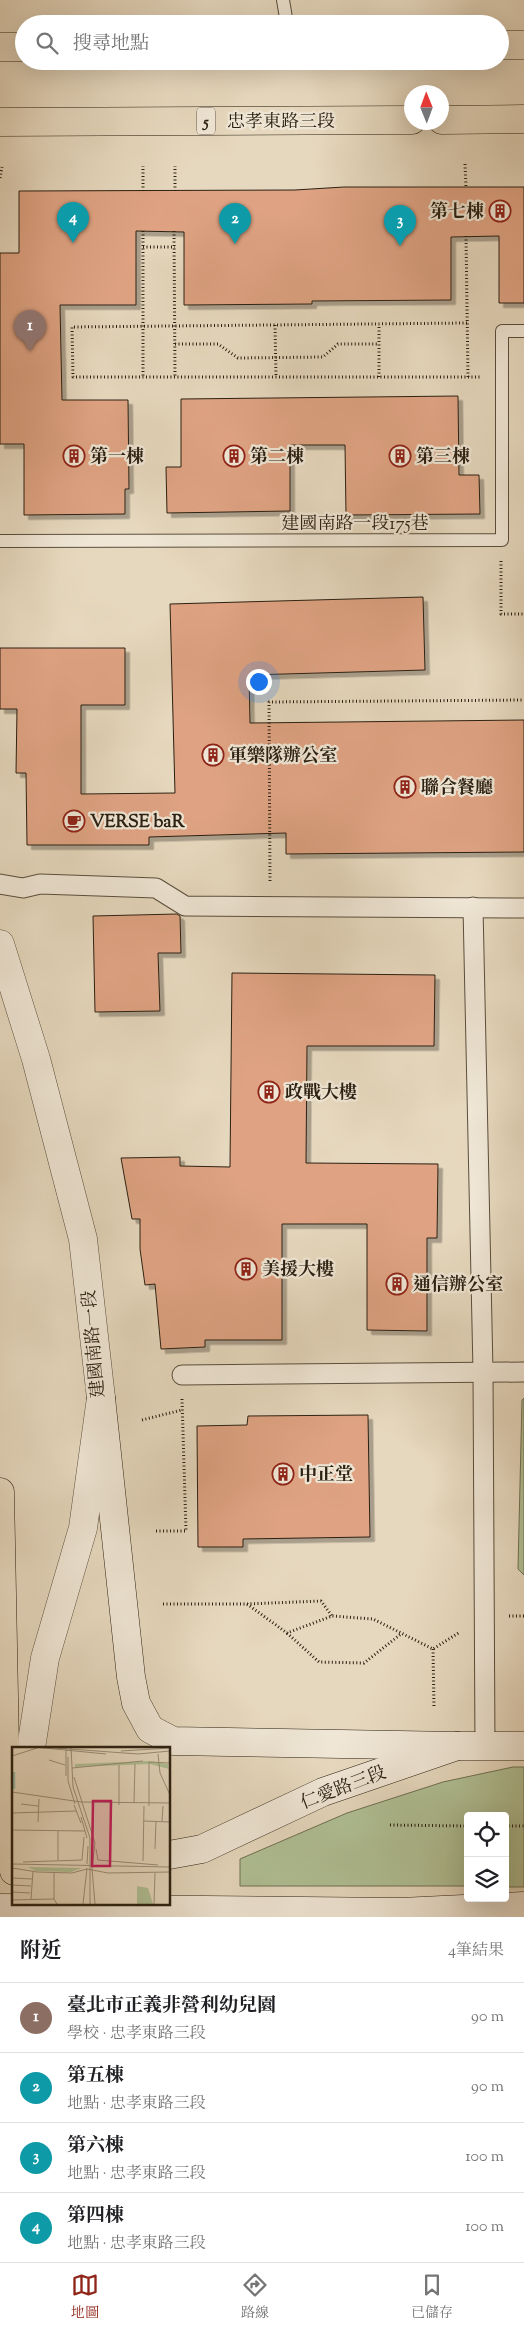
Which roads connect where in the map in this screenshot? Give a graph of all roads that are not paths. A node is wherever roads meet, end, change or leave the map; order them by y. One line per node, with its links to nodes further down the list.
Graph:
1 (283, 0): 2 (lane)
2 (286, 15)
3 (524, 44): 4 (main road)
4 (509, 45)
5 (0, 47): 6 (main road)
6 (15, 47)
7 (524, 119): 9 (main road)
8 (404, 120): 10 (main road, 忠孝東路三段 / 5)
9 (449, 120)
10 (0, 122)
11 (524, 331): 12 (lane, 建國南路一段175巷)
12 (0, 541)
13 (0, 884): 14 (street)
14 (473, 907): 15 (street); 18 (street)
15 (524, 908)
16 (0, 944): 17 (main road, 建國南路一段)
17 (8, 990): 21 (main road, 建國南路一段)
18 (483, 1371): 19 (street); 20 (street); 24 (street)
19 (524, 1372)
20 (182, 1375)
21 (100, 1398): 23 (main road); 26 (main road, 建國南路一段)
22 (0, 1492): 28 (main road)
23 (457, 1746): 24 (main road, 仁愛路三段); 27 (main road, 仁愛路三段)
24 (485, 1746): 25 (main road, 仁愛路三段)
25 (524, 1746)
26 (31, 1747)
27 (170, 1855)
28 (12, 1861)
29 (524, 1906): 30 (main road)
30 (11, 1909)

